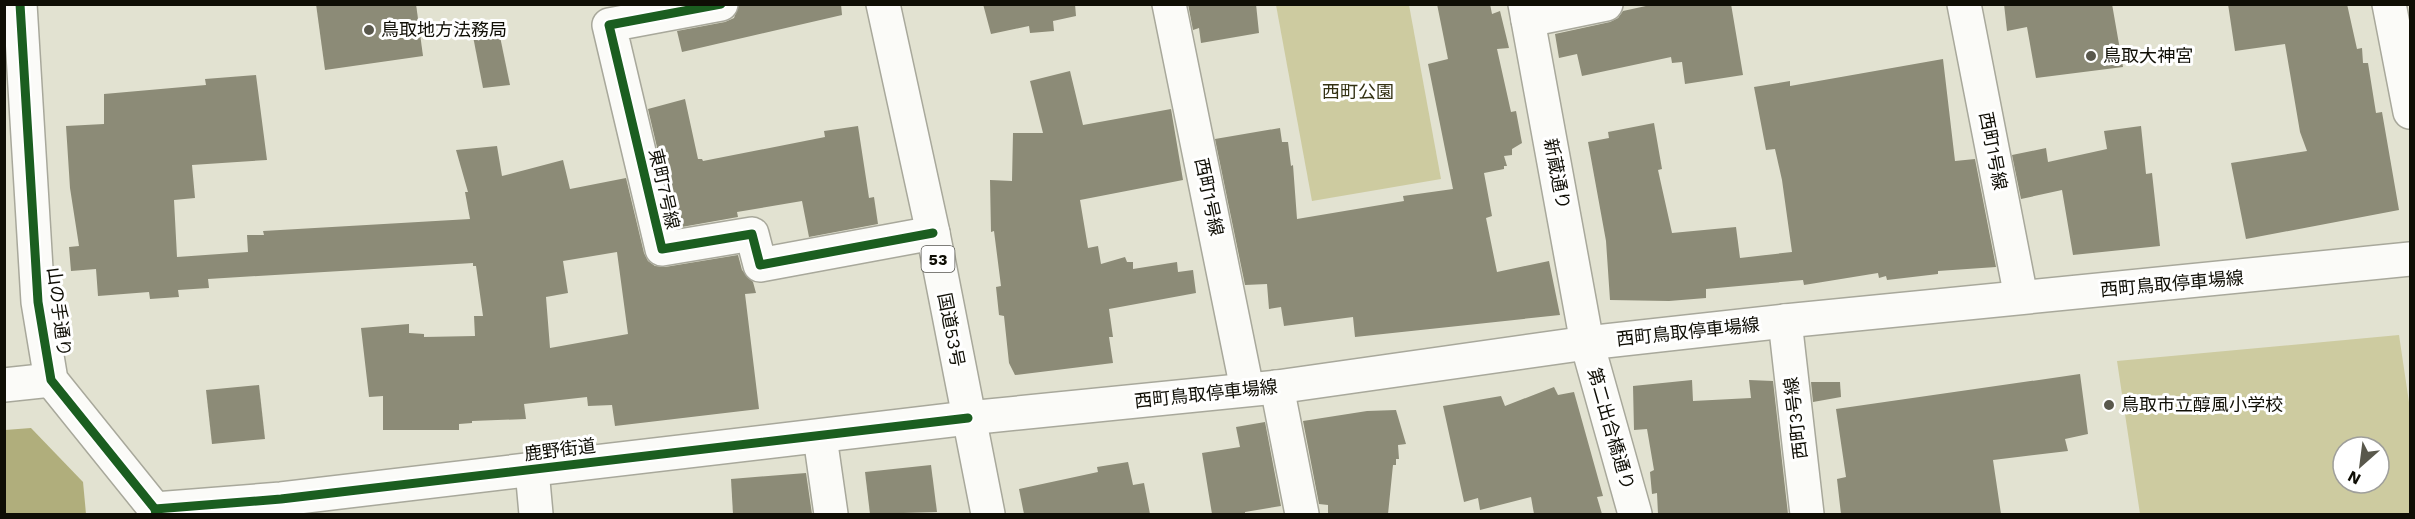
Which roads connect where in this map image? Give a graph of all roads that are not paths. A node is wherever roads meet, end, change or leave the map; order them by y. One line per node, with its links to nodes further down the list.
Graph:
1 (20, 4): 15 (main road, 山の手通り)
2 (721, 4): 10 (main road, 東町7号線)
3 (883, 4): 10 (main road, 国道53号 / 53)
4 (1170, 4): 17 (main road, 西町1号線)
5 (1606, 4): 8 (main road)
6 (1964, 4): 12 (main road, 西町1号線)
7 (2389, 4): 9 (main road)
8 (1527, 12): 14 (main road, 新蔵通り)
9 (2410, 112)
10 (933, 233): 18 (main road, 国道53号 / 53)
11 (2410, 259): 12 (main road, 西町鳥取停車場線)
12 (2021, 297): 13 (main road, 西町鳥取停車場線)
13 (1785, 321): 14 (main road, 西町鳥取停車場線); 27 (main road, 西町3号線)
14 (1587, 343): 17 (main road, 西町鳥取停車場線); 26 (main road, 第二出合橋通り)
15 (51, 380): 16 (main road); 21 (main road, 山の手通り)
16 (4, 385)
17 (1262, 388): 18 (main road, 西町鳥取停車場線); 25 (main road, 西町1号線)
18 (968, 418): 19 (main road, 鹿野街道); 24 (main road, 国道53号 / 53)
19 (820, 436): 20 (main road, 鹿野街道); 23 (main road)
20 (532, 470): 21 (main road, 鹿野街道); 22 (main road)
21 (155, 512)
22 (536, 514)
23 (831, 514)
24 (988, 514)
25 (1302, 514)
26 (1635, 514)
27 (1807, 514)

